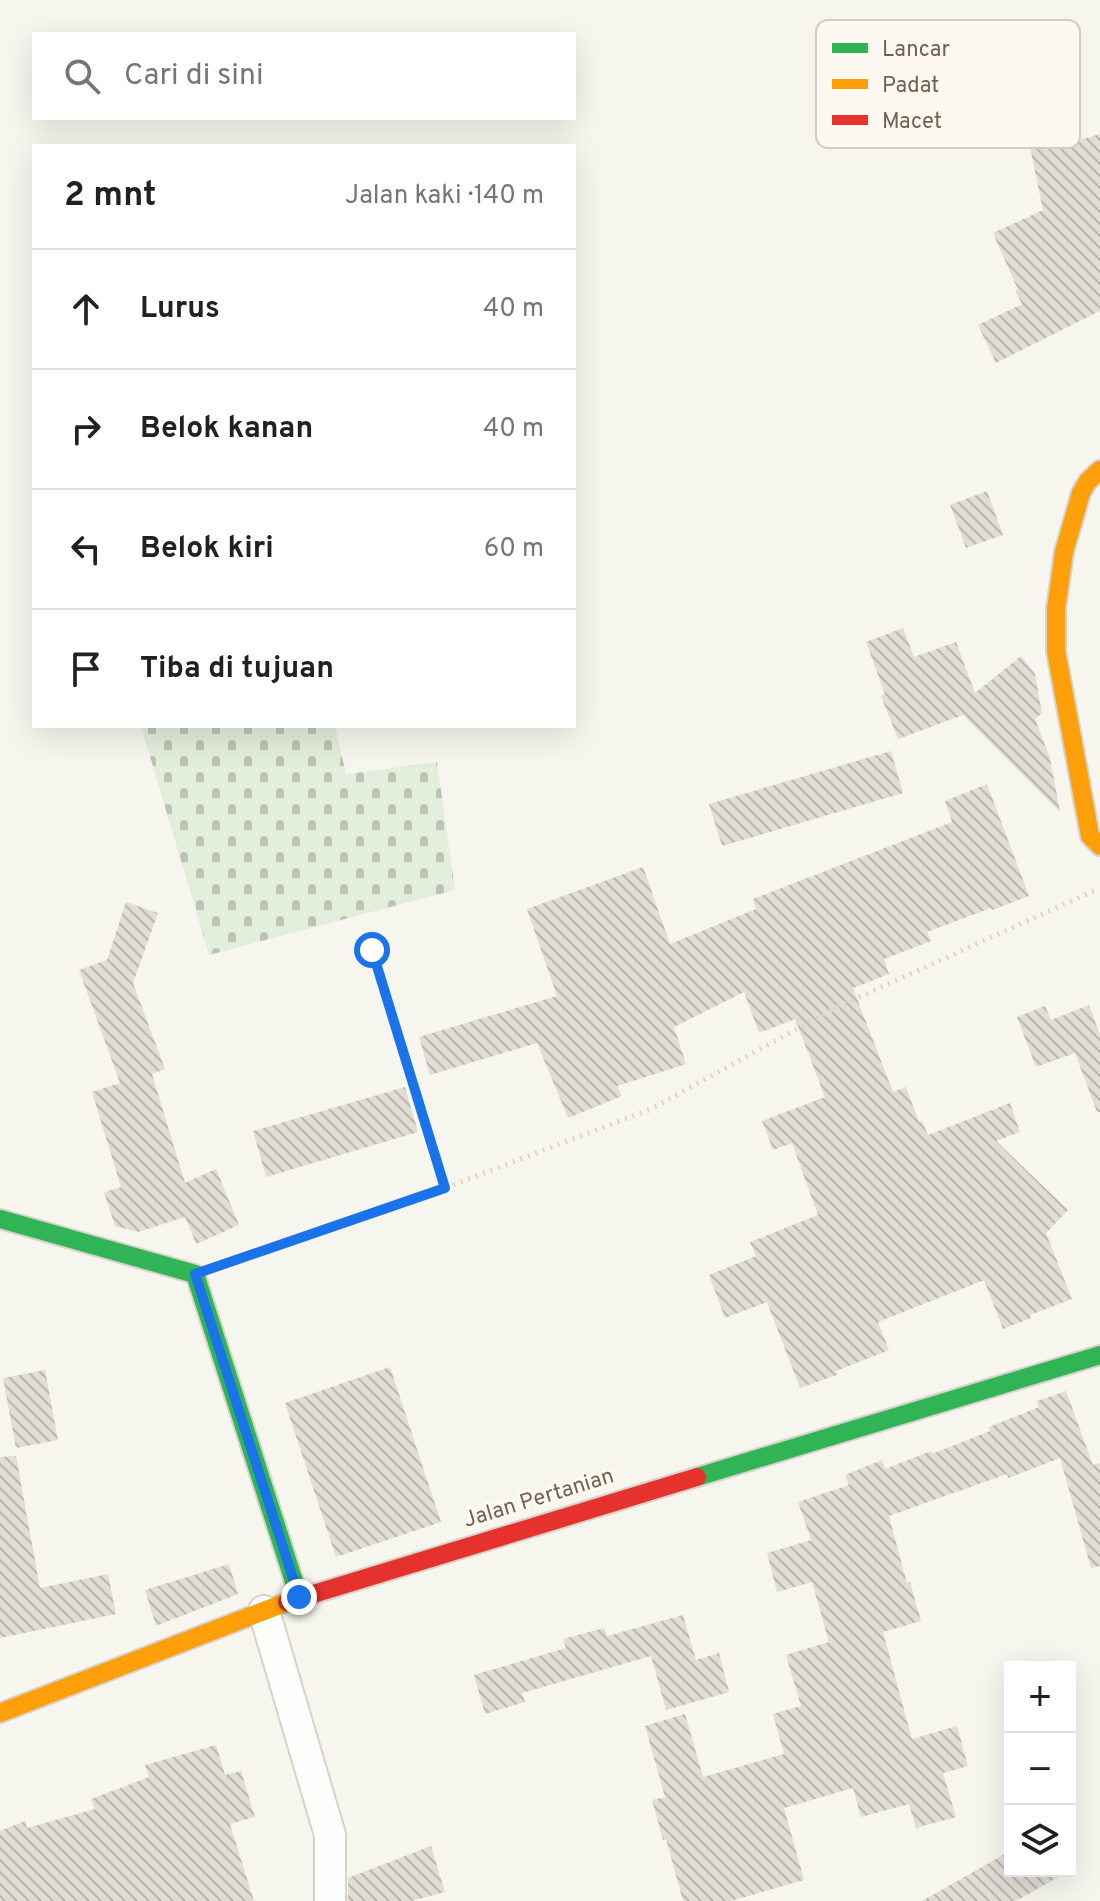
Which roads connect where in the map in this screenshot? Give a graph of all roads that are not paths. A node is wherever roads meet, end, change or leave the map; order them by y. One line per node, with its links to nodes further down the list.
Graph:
1 (1100, 470): 2 (street)
2 (1100, 846)
3 (0, 1219): 5 (street)
4 (1100, 1355): 5 (street, Jalan Pertanian)
5 (299, 1597): 6 (street, Jalan Pertanian)
6 (264, 1611): 7 (street, Jalan Pertanian); 8 (street)
7 (0, 1713)
8 (330, 1901)

